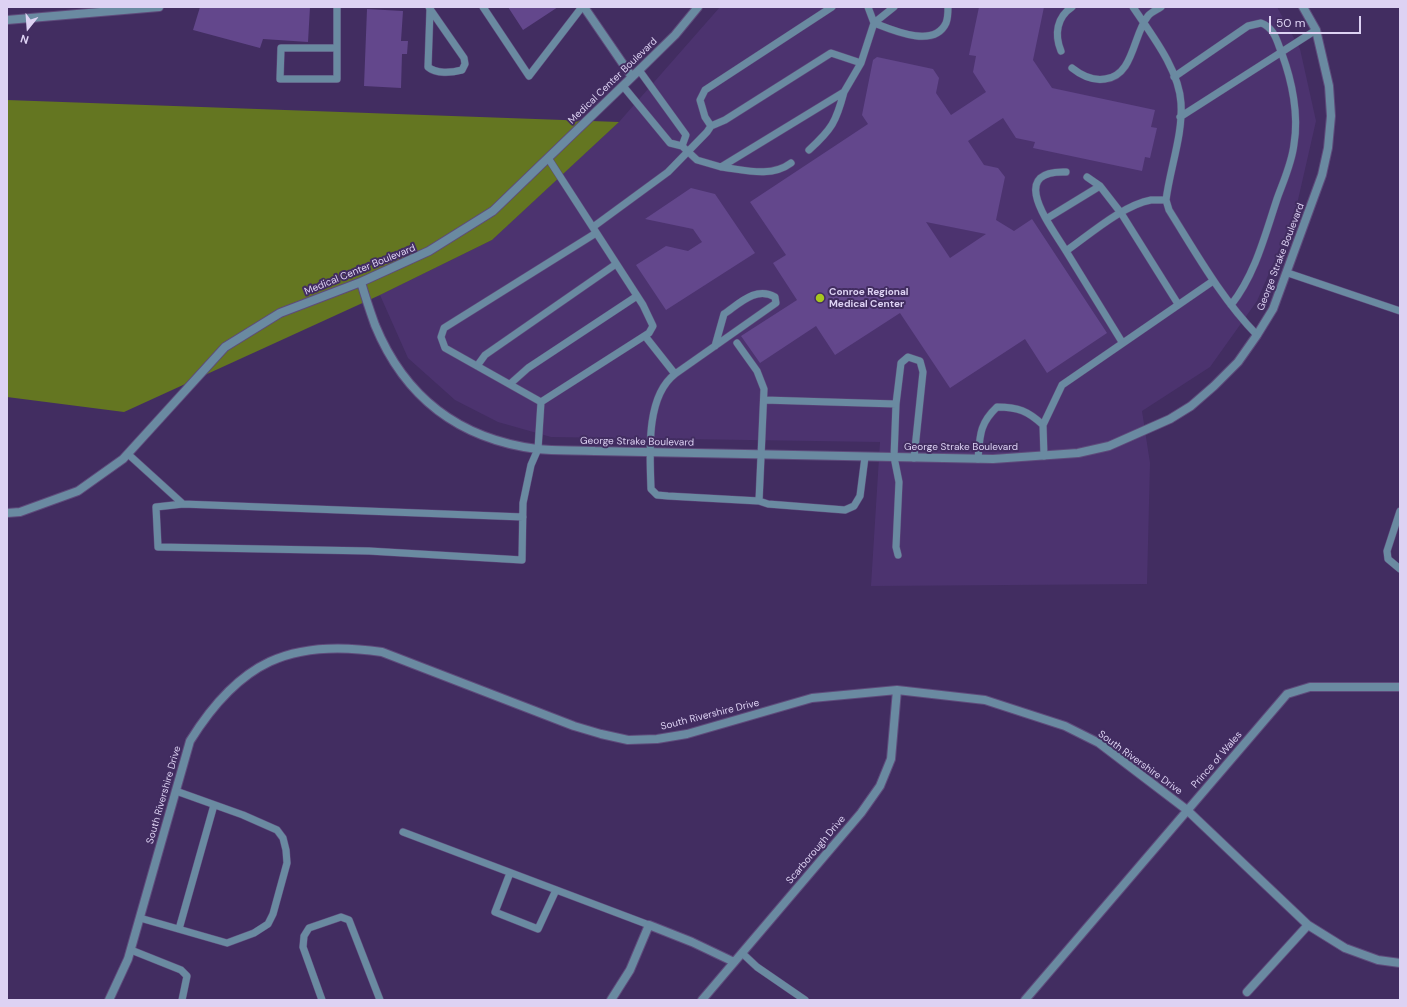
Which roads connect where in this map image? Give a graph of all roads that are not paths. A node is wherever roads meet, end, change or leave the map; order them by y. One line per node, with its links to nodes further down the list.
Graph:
1 (159, 7): 14 (street)
2 (337, 7): 20 (lane)
3 (483, 7): 4 (lane)
4 (583, 7): 26 (street)
5 (698, 7): 25 (street, Medical Center Boulevard)
6 (832, 7): 31 (lane)
7 (868, 7): 17 (lane)
8 (894, 7): 17 (lane)
9 (948, 7): 17 (lane)
10 (1072, 7): 21 (lane)
11 (1133, 7): 18 (lane)
12 (1161, 7): 18 (lane)
13 (1303, 7): 19 (street, George Strake Boulevard)
14 (136, 8): 16 (street)
15 (430, 8): 15 (lane)
16 (7, 20)
17 (874, 23): 23 (lane)
18 (1144, 23): 24 (lane); 27 (lane)
19 (1316, 30): 22 (lane); 47 (street, George Strake Boulevard)
20 (337, 48): 20 (lane)
21 (1061, 51)
22 (1281, 52): 27 (lane); 30 (lane); 52 (lane)
23 (861, 63): 29 (lane); 31 (lane)
24 (1072, 68)
25 (639, 70): 26 (street, Medical Center Boulevard); 32 (lane)
26 (632, 77): 28 (street, Medical Center Boulevard)
27 (1174, 77): 30 (lane)
28 (623, 86): 32 (lane); 35 (street, Medical Center Boulevard)
29 (844, 92): 33 (lane); 37 (lane)
30 (1180, 118): 41 (lane)
31 (711, 126): 34 (lane)
32 (682, 146): 34 (lane)
33 (809, 150)
34 (688, 152): 37 (lane); 44 (lane)
35 (548, 158): 44 (lane); 49 (street, Medical Center Boulevard)
36 (792, 163): 37 (lane)
37 (721, 167)
38 (1066, 172): 43 (lane)
39 (1087, 177): 40 (lane)
40 (1100, 186): 42 (lane); 43 (lane)
41 (1166, 200): 42 (lane); 48 (lane)
42 (1121, 213): 45 (lane); 51 (lane)
43 (1046, 220): 45 (lane)
44 (594, 230): 46 (lane); 59 (lane)
45 (1066, 251): 56 (lane)
46 (616, 264): 50 (lane); 59 (lane)
47 (1288, 273): 53 (lane); 54 (street, George Strake Boulevard)
48 (1213, 281): 51 (lane); 52 (lane)
49 (361, 282): 66 (street, George Strake Boulevard); 68 (street, Medical Center Boulevard)
50 (637, 296): 55 (lane); 61 (lane)
51 (1178, 304): 56 (lane)
52 (1231, 305): 54 (lane)
53 (1400, 311)
54 (1257, 335): 70 (street, George Strake Boulevard)
55 (645, 336): 60 (lane); 63 (lane)
56 (1122, 342): 65 (lane)
57 (737, 343): 62 (lane)
58 (715, 346): 58 (lane); 60 (lane)
59 (477, 366): 61 (lane)
60 (675, 374): 67 (lane)
61 (510, 384): 63 (lane)
62 (764, 400): 64 (lane); 69 (lane)
63 (541, 402): 66 (lane)
64 (896, 404): 72 (lane); 73 (lane)
65 (1043, 425): 70 (lane); 74 (lane)
66 (538, 449): 67 (street, George Strake Boulevard); 79 (lane)
67 (649, 452): 69 (street, George Strake Boulevard); 75 (lane)
68 (128, 454): 76 (lane); 78 (street, Medical Center Boulevard)
69 (762, 455): 71 (street, George Strake Boulevard); 75 (lane)
70 (1044, 456): 74 (street, George Strake Boulevard)
71 (865, 457): 72 (street, George Strake Boulevard); 75 (lane)
72 (894, 457): 73 (street, George Strake Boulevard); 80 (lane)
73 (914, 458): 74 (street, George Strake Boulevard)
74 (978, 459)
75 (758, 501)
76 (182, 504): 79 (lane); 79 (lane)
77 (1400, 511): 81 (lane)
78 (7, 513)
79 (522, 517)
80 (898, 555)
81 (1400, 570)
82 (1400, 687): 86 (street, Prince of Wales)
83 (897, 690): 84 (street, South Rivershire Drive); 86 (street, South Rivershire Drive); 95 (street, Scarborough Drive)
84 (176, 791): 85 (lane); 90 (street, South Rivershire Drive)
85 (214, 804): 93 (lane); 93 (lane)
86 (1187, 810): 92 (street, South Rivershire Drive); 106 (street, Prince of Wales)
87 (403, 832): 88 (lane)
88 (510, 872): 89 (lane); 89 (lane)
89 (556, 890): 91 (lane)
90 (140, 918): 93 (lane); 94 (street, South Rivershire Drive)
91 (649, 925): 96 (street); 103 (street)
92 (1308, 925): 97 (street, South Rivershire Drive); 98 (street)
93 (179, 929)
94 (131, 950): 99 (street, South Rivershire Drive); 100 (lane)
95 (742, 953): 96 (street, Scarborough Drive); 105 (lane)
96 (734, 962): 104 (street, Scarborough Drive)
97 (1400, 963)
98 (1246, 992)
99 (109, 1000)
100 (182, 1000)
101 (322, 1000): 102 (lane)
102 (380, 1000)
103 (612, 1000)
104 (702, 1000)
105 (805, 1000)
106 (1025, 1000)

